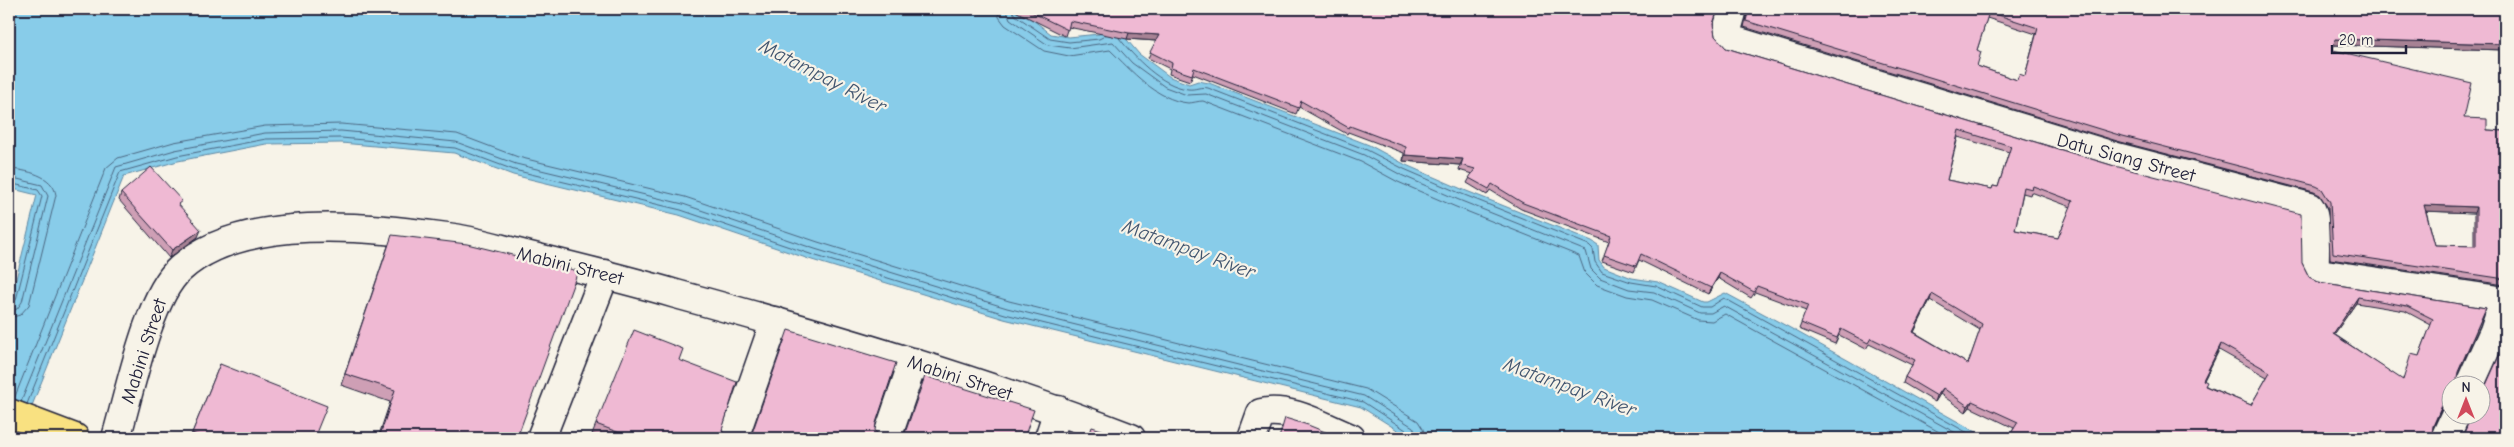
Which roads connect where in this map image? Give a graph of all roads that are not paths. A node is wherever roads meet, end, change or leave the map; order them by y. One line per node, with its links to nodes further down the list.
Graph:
1 (1733, 9): 3 (street, Datu Siang Street)
2 (605, 274): 4 (street, Mabini Street); 11 (street, Mabini Street); 12 (street)
3 (2505, 301): 6 (street)
4 (775, 321): 5 (street, Mabini Street); 13 (street)
5 (914, 362): 7 (street, Mabini Street); 14 (street)
6 (2475, 374)
7 (1058, 410): 15 (street); 16 (street, Mabini Street)
8 (9, 413): 10 (main road)
9 (2451, 424): 19 (street)
10 (75, 438)
11 (116, 438)
12 (541, 438)
13 (734, 438)
14 (887, 438)
15 (1049, 438)
16 (1130, 438)
17 (1252, 438): 18 (street)
18 (1351, 438)
19 (2445, 438)

